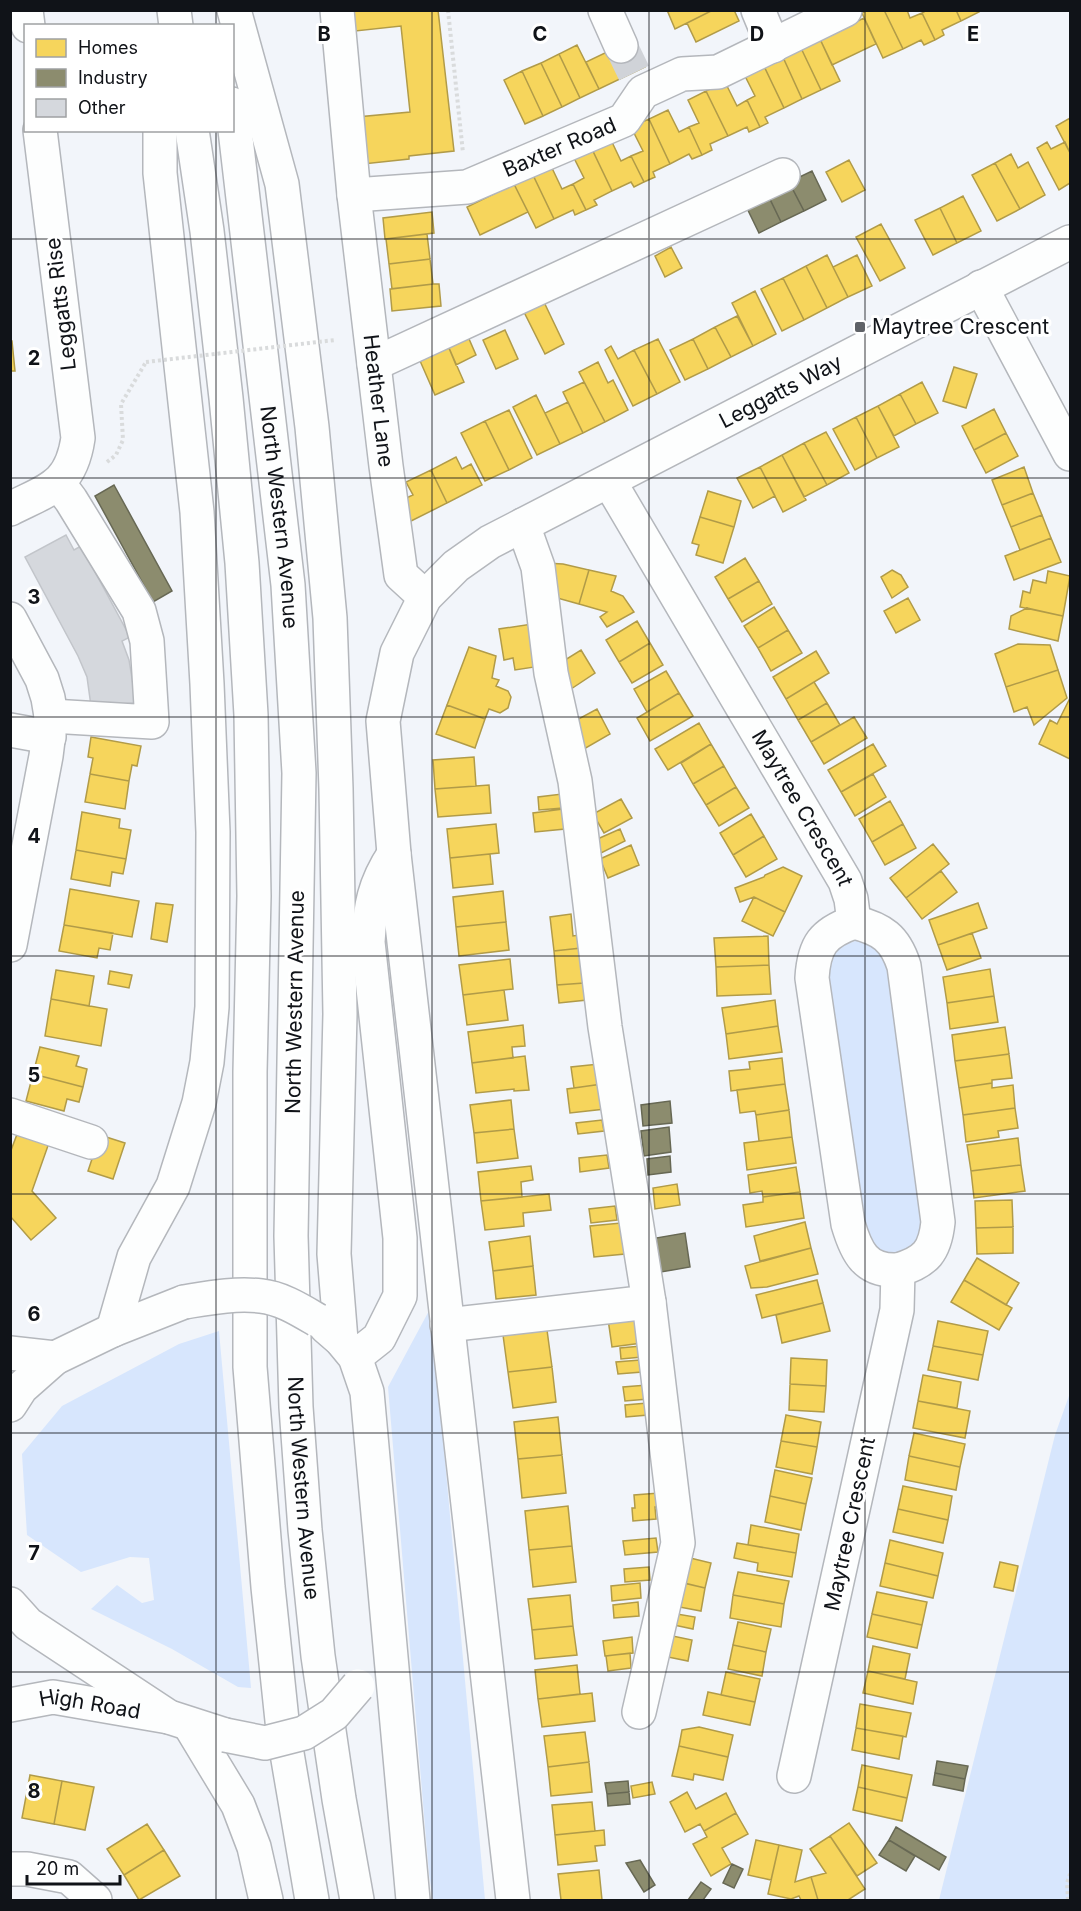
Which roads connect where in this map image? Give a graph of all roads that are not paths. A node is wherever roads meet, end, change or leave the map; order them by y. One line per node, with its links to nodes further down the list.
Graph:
1 (234, 10): 30 (main road)
2 (337, 10): 13 (main road, Heather Lane)
3 (605, 10): 7 (main road)
4 (758, 10): 6 (main road)
5 (845, 10): 6 (main road)
6 (772, 45): 7 (main road)
7 (633, 70): 13 (main road, Baxter Road)
8 (234, 121): 51 (main road, North Western Avenue)
9 (40, 132): 18 (main road, Leggatts Rise)
10 (160, 132): 36 (main road)
11 (192, 132): 50 (main road, North Western Avenue)
12 (783, 175): 16 (main road)
13 (354, 195): 16 (main road, Heather Lane)
14 (1071, 242): 15 (main road, Leggatts Way)
15 (981, 287): 17 (main road); 19 (main road, Leggatts Way)
16 (374, 364): 22 (main road, Heather Lane)
17 (1071, 454)
18 (62, 480): 20 (main road); 24 (main road)
19 (609, 481): 21 (main road, Leggatts Way); 27 (main road, Maytree Crescent)
20 (10, 509)
21 (523, 525): 22 (main road, Leggatts Way); 34 (main road)
22 (425, 597): 26 (main road)
23 (10, 619): 24 (main road)
24 (50, 727): 25 (main road); 29 (main road)
25 (10, 730)
26 (394, 854): 28 (main road); 35 (main road)
27 (854, 922): 33 (main road); 33 (main road)
28 (368, 942): 30 (main road); 37 (main road)
29 (10, 945)
30 (340, 1014): 37 (main road)
31 (10, 1115): 32 (main road)
32 (91, 1142)
33 (897, 1270): 46 (main road, Maytree Crescent)
34 (649, 1302): 35 (main road); 44 (main road)
35 (447, 1325): 53 (main road)
36 (113, 1330): 37 (main road, bridge); 39 (main road)
37 (338, 1339): 42 (main road)
38 (10, 1353): 39 (main road)
39 (55, 1358): 40 (main road)
40 (10, 1405)
41 (10, 1604): 45 (main road)
42 (388, 1620): 45 (main road, bridge); 52 (main road)
43 (10, 1705): 45 (main road, High Road)
44 (639, 1712)
45 (179, 1721): 49 (main road)
46 (794, 1776)
47 (10, 1869): 48 (main road)
48 (95, 1900)
49 (266, 1900)
50 (312, 1900)
51 (357, 1900)
52 (413, 1900)
53 (513, 1900)

